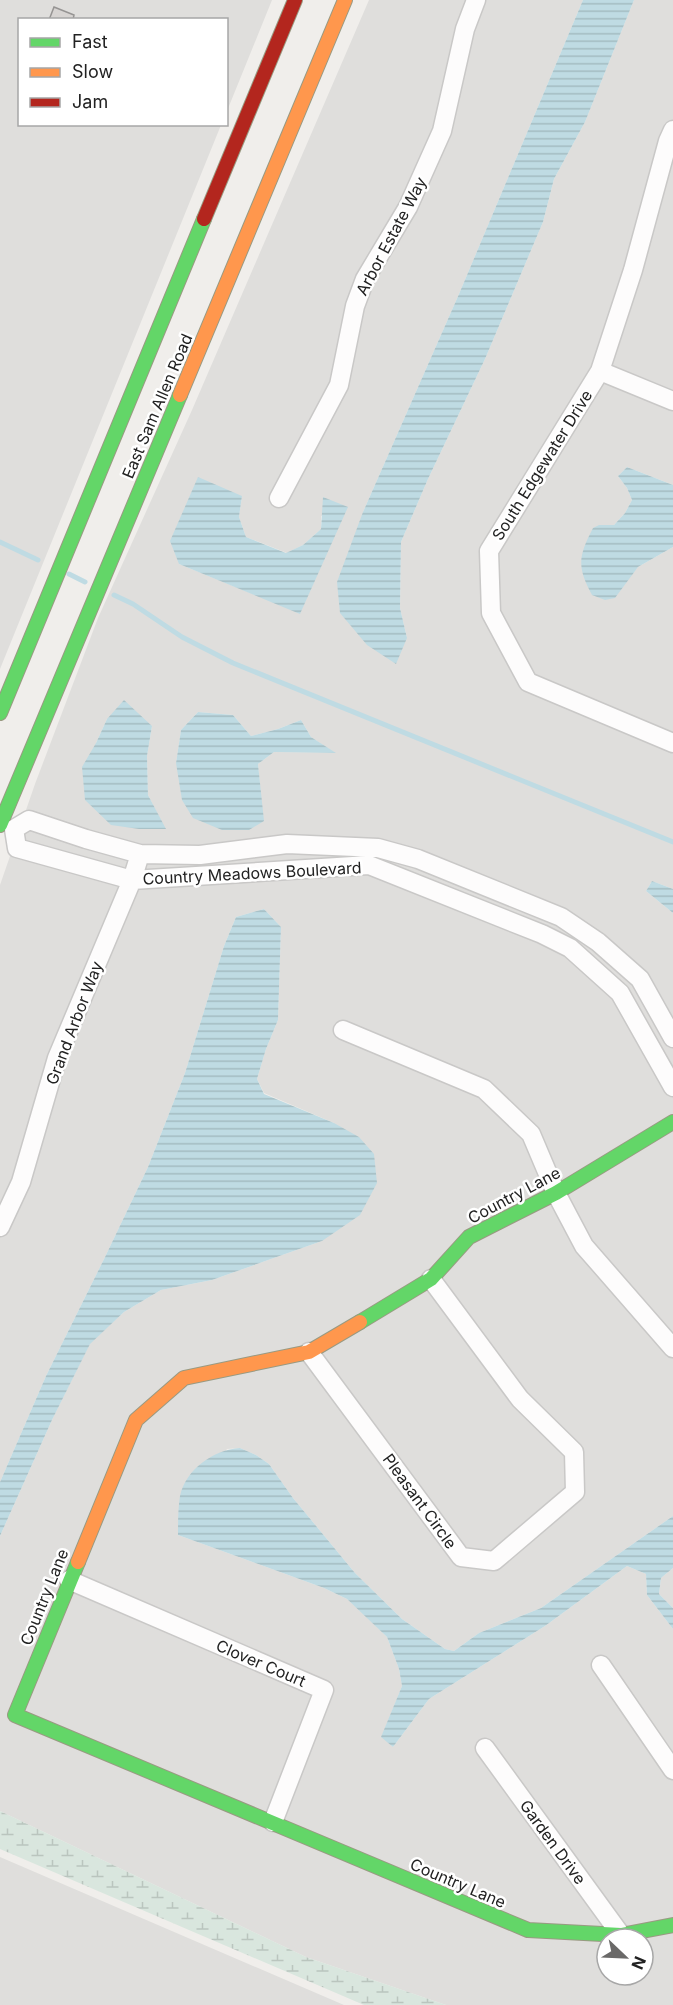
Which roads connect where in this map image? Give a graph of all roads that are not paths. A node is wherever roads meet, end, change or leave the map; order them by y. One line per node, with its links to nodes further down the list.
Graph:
1 (294, 0): 8 (main road)
2 (345, 0): 10 (main road, East Sam Allen Road)
3 (476, 0): 7 (street, Arbor Estate Way)
4 (671, 138): 5 (street, South Edgewater Drive)
5 (600, 371): 6 (street); 9 (street, South Edgewater Drive)
6 (673, 401)
7 (279, 498)
8 (0, 713)
9 (673, 743)
10 (3, 826): 11 (street, Country Meadows Boulevard); 15 (street, Country Meadows Boulevard)
11 (86, 839): 13 (street, Country Meadows Boulevard); 15 (street)
12 (237, 850): 14 (street, Country Meadows Boulevard); 16 (street); 19 (street, Country Meadows Boulevard)
13 (140, 854): 14 (street, Country Meadows Boulevard); 18 (street, Grand Arbor Way)
14 (200, 855): 17 (street)
15 (78, 865): 18 (street, Country Meadows Boulevard)
16 (240, 872): 17 (street, Country Meadows Boulevard); 20 (street, Country Meadows Boulevard)
17 (201, 874): 18 (street, Country Meadows Boulevard)
18 (132, 880): 26 (street, Grand Arbor Way)
19 (489, 887): 20 (street); 22 (street, Country Meadows Boulevard)
20 (479, 909): 23 (street, Country Meadows Boulevard)
21 (343, 1030): 25 (street)
22 (673, 1038)
23 (673, 1087)
24 (673, 1122): 25 (main road, Country Lane)
25 (556, 1193): 27 (main road, Country Lane); 28 (street)
26 (0, 1227)
27 (431, 1279): 29 (main road, Country Lane); 29 (street, Pleasant Circle)
28 (673, 1348)
29 (309, 1352): 30 (main road, Country Lane)
30 (69, 1580): 34 (street, Clover Court); 34 (main road, Country Lane)
31 (601, 1665): 33 (street)
32 (485, 1749): 36 (street, Garden Drive)
33 (673, 1770)
34 (273, 1822): 38 (main road, Country Lane)
35 (673, 1925): 37 (main road, Country Lane)
36 (615, 1927)
37 (655, 1928)
38 (595, 1934)

